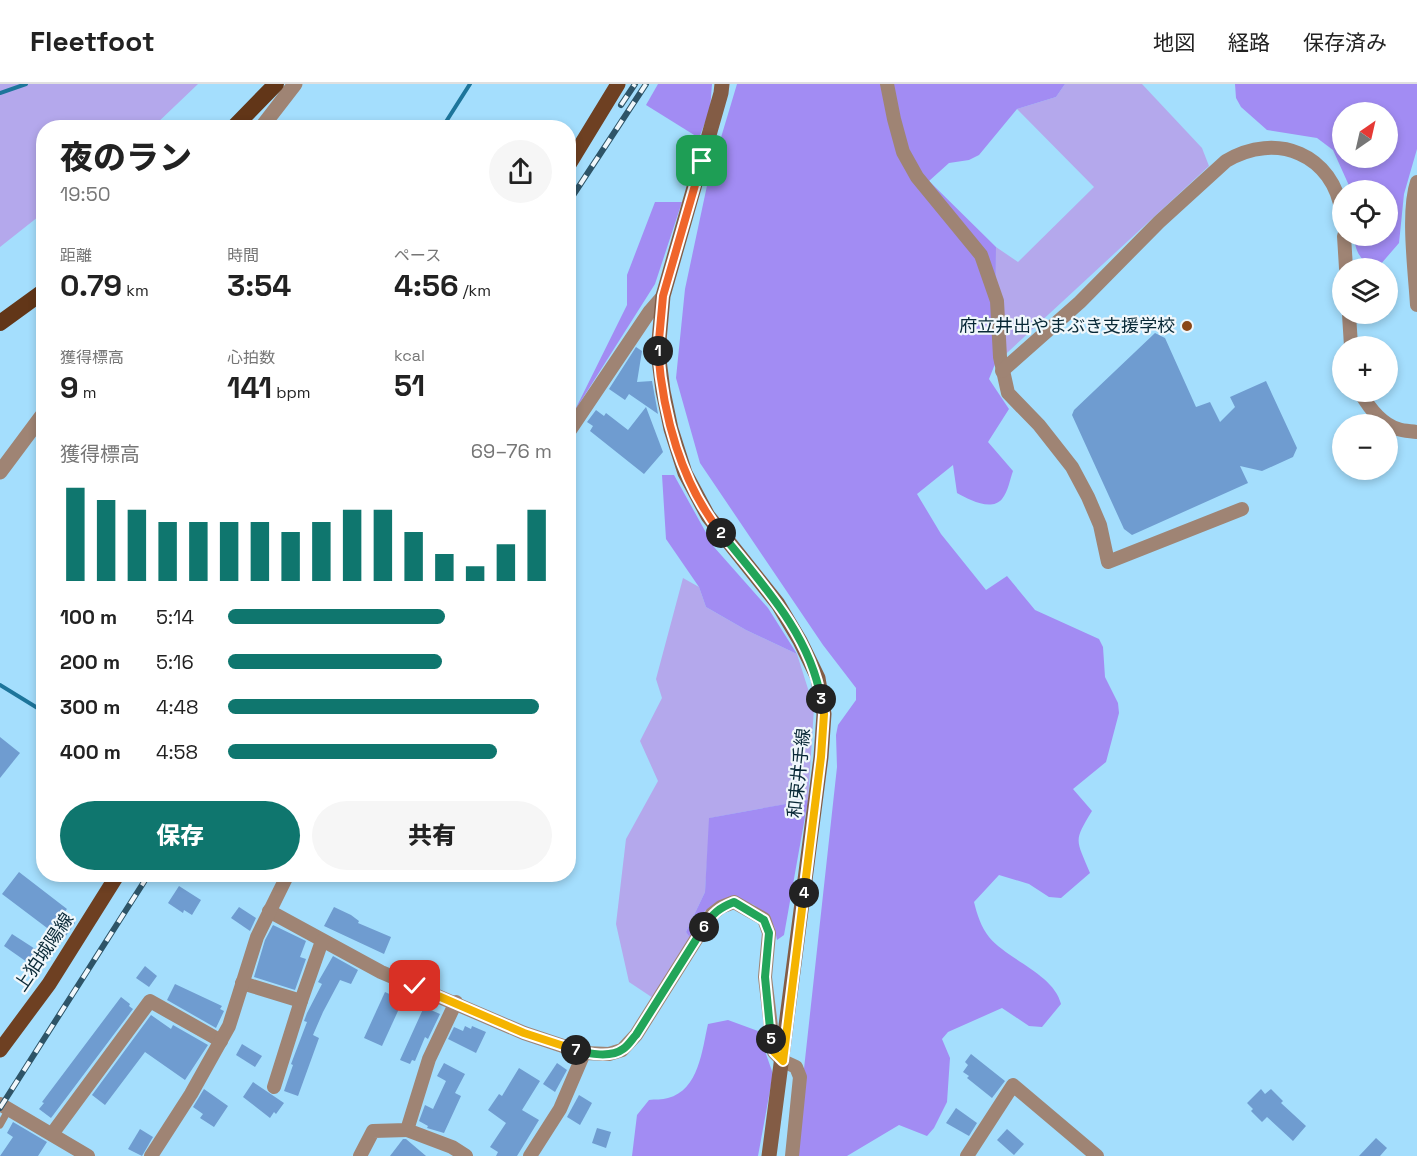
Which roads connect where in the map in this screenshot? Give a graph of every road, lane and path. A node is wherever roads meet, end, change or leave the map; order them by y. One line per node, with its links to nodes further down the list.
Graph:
1 (276, 84): 6 (highway)
2 (295, 84): 7 (street)
3 (618, 84): 8 (main road)
4 (722, 84): 11 (main road, 和束井手線)
5 (887, 84): 15 (street)
6 (241, 120)
7 (267, 120)
8 (576, 153)
9 (1417, 182): 13 (street)
10 (1332, 184): 15 (street)
11 (663, 296): 17 (street); 32 (main road, 和束井手線)
12 (36, 297): 14 (highway)
13 (1417, 305)
14 (0, 323)
15 (1002, 371): 21 (street)
16 (1367, 402): 19 (street)
17 (576, 421)
18 (36, 424): 20 (street)
19 (1417, 432)
20 (0, 472)
21 (1242, 509)
22 (113, 882): 30 (main road, 上狛城陽線)
23 (284, 882): 24 (street)
24 (269, 911): 25 (street); 26 (street)
25 (322, 941): 27 (street); 28 (street)
26 (242, 983): 27 (street); 29 (street)
27 (301, 1001): 33 (street)
28 (456, 1002): 31 (street); 36 (street)
29 (221, 1041): 37 (street); 39 (street)
30 (0, 1050)
31 (584, 1053): 32 (street); 42 (street)
32 (783, 1061): 43 (main road, 和束井手線); 44 (street)
33 (274, 1087)
34 (5, 1106): 35 (lane); 37 (street)
35 (0, 1125)
36 (407, 1130): 40 (street); 41 (street)
37 (52, 1134): 38 (street)
38 (88, 1156)
39 (150, 1156)
40 (360, 1156)
41 (466, 1156)
42 (530, 1156)
43 (769, 1156)
44 (792, 1156)
45 (967, 1156): 46 (street)
46 (1097, 1156)

